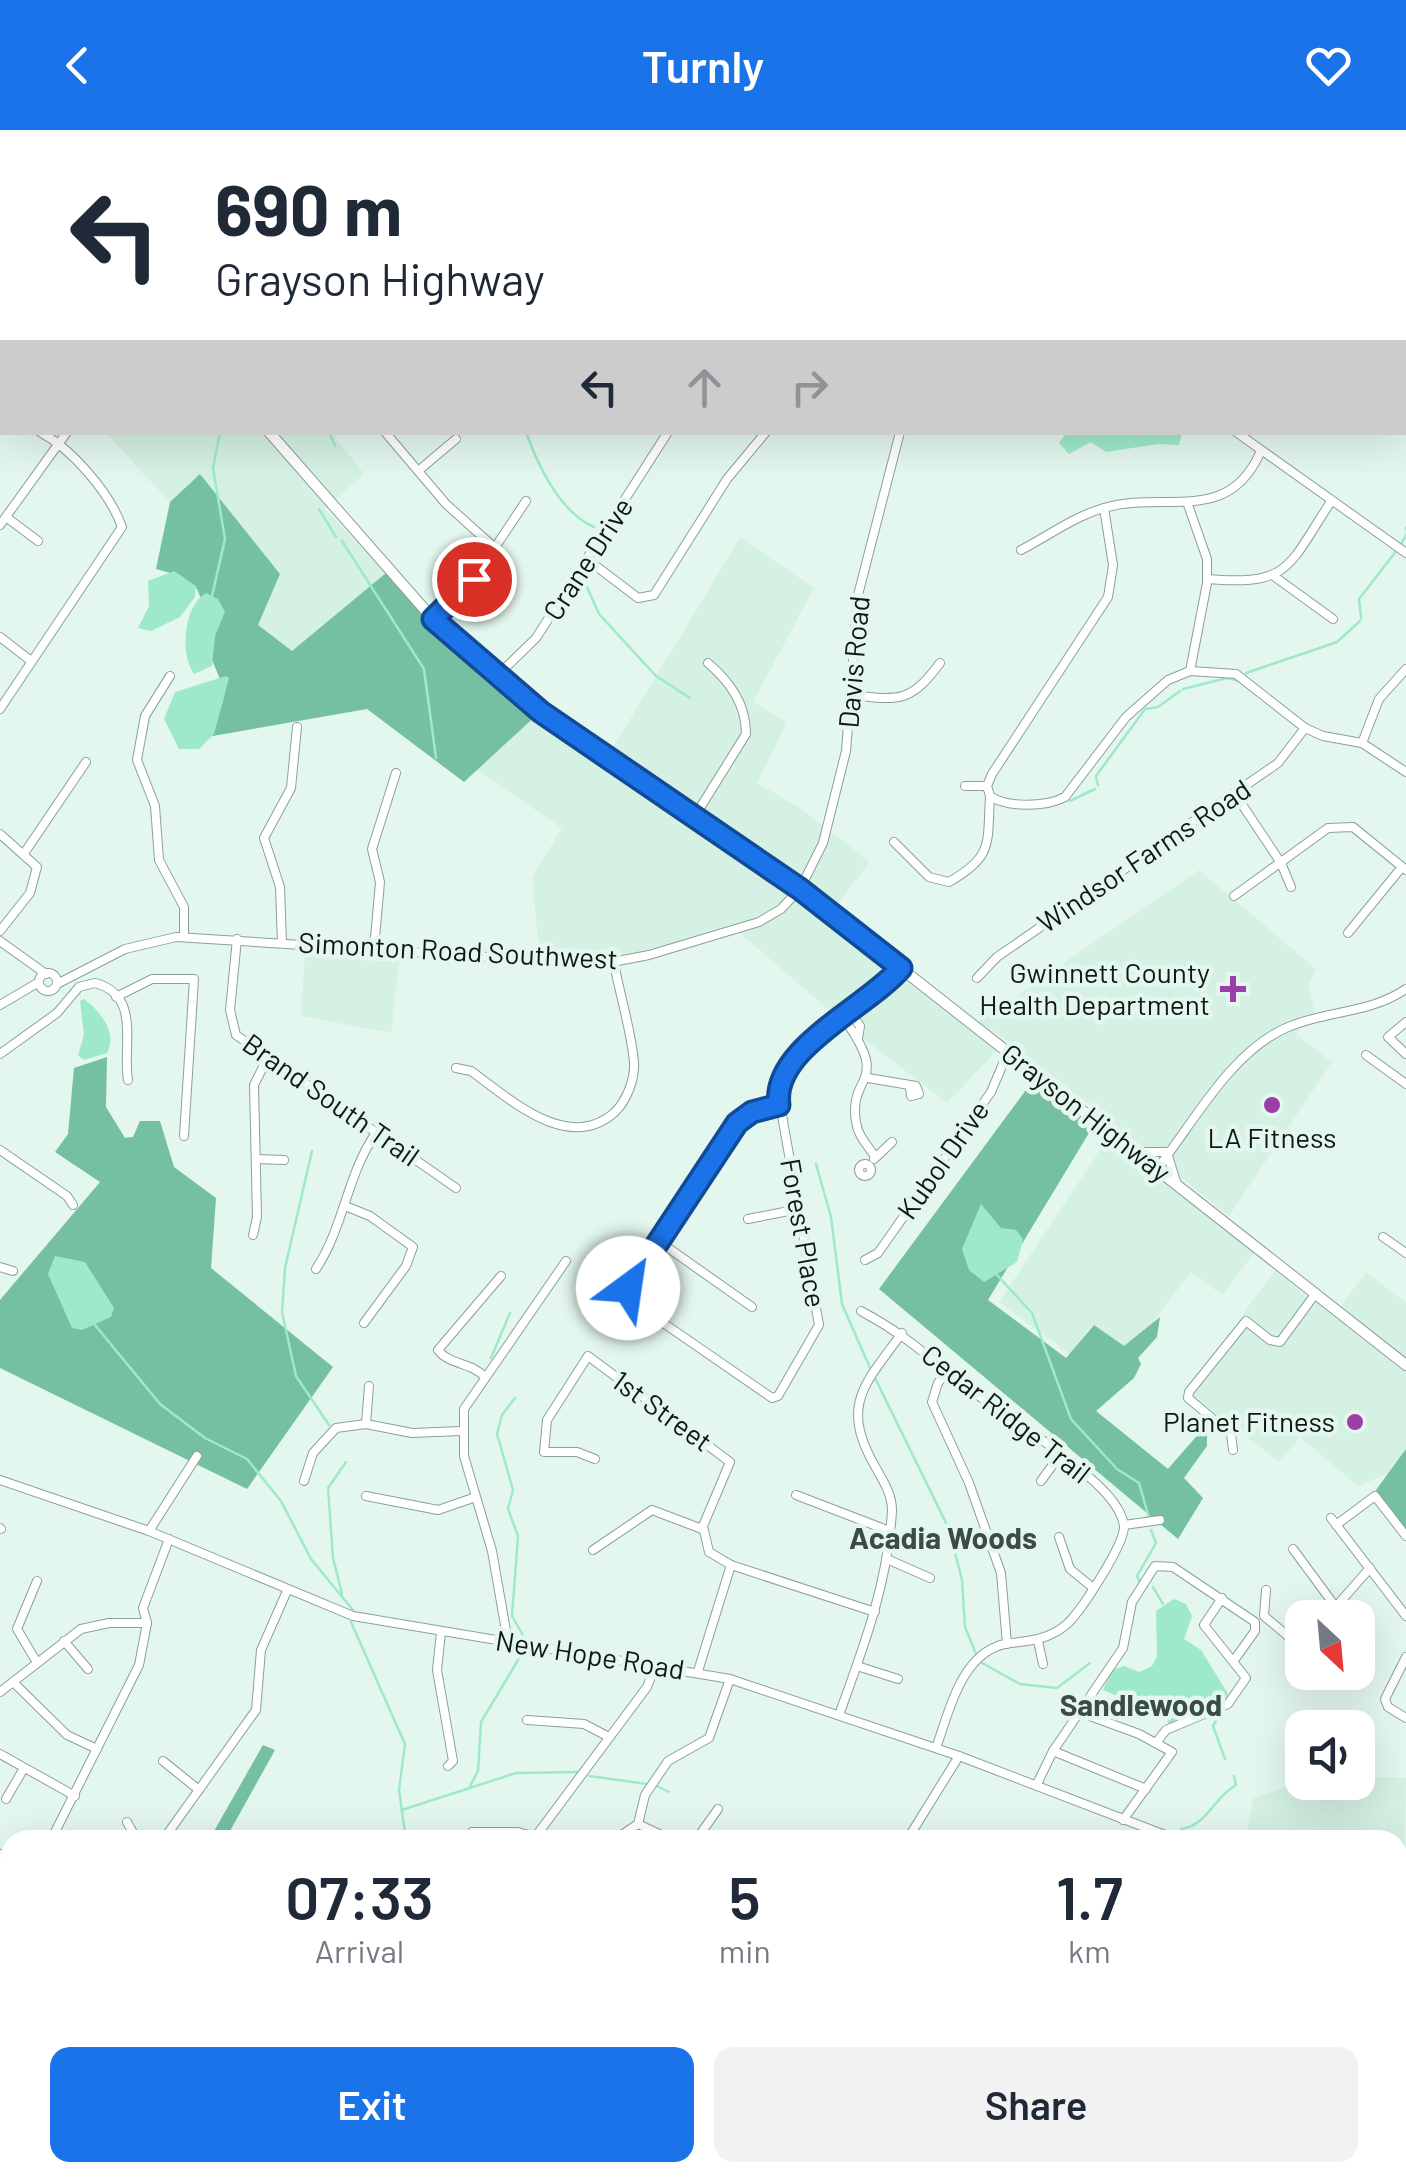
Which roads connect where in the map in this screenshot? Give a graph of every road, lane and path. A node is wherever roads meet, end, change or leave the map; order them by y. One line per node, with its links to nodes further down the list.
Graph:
1 (45, 435): 10 (street)
2 (65, 435): 10 (street)
3 (272, 435): 25 (main road, Grayson Highway)
4 (388, 435): 12 (street)
5 (666, 435): 22 (street, Crane Drive)
6 (761, 435): 22 (street)
7 (899, 435): 35 (street, Davis Road)
8 (1239, 435): 11 (street)
9 (456, 438): 12 (street)
10 (60, 443): 17 (street); 28 (street)
11 (1260, 453): 13 (street); 15 (street)
12 (418, 471): 19 (street)
13 (1332, 501): 21 (street); 23 (street)
14 (526, 502): 19 (street)
15 (1187, 502): 16 (street); 24 (street)
16 (1104, 508): 20 (street); 44 (street)
17 (3, 521): 18 (street)
18 (38, 542)
19 (495, 548): 25 (street)
20 (1021, 550)
21 (1406, 553)
22 (588, 560): 34 (street, Crane Drive)
23 (1275, 576): 24 (street); 26 (street)
24 (1207, 579): 32 (street)
25 (433, 619): 34 (main road, Grayson Highway)
26 (1334, 619)
27 (0, 636): 28 (street)
28 (31, 662): 36 (street)
29 (708, 662): 46 (street)
30 (940, 663): 35 (street)
31 (1406, 669): 39 (street)
32 (1190, 671): 38 (street); 44 (street)
33 (170, 676): 57 (street)
34 (496, 678): 46 (main road, Grayson Highway)
35 (852, 695): 53 (street, Davis Road)
36 (0, 709)
37 (297, 727): 60 (street)
38 (1305, 728): 39 (street); 45 (street, Windsor Farms Road)
39 (1362, 743): 41 (street)
40 (86, 762): 49 (street)
41 (1406, 772)
42 (396, 773): 61 (street)
43 (964, 786): 44 (street)
44 (989, 791): 48 (street)
45 (1235, 794): 50 (street); 64 (street, Windsor Farms Road)
46 (695, 816): 53 (main road, Grayson Highway)
47 (0, 834): 49 (street)
48 (894, 842)
49 (24, 852): 55 (street)
50 (1281, 863): 51 (street); 52 (street); 54 (street)
51 (1404, 868): 56 (street)
52 (1291, 887)
53 (800, 889): 62 (street, Simonton Road Southwest); 63 (main road, Grayson Highway)
54 (1234, 896)
55 (0, 931)
56 (1348, 933)
57 (184, 936): 58 (street, Simonton Road Southwest); 65 (street, Simonton Road Southwest)
58 (237, 939): 60 (street, Simonton Road Southwest); 76 (street, Brand South Trail)
59 (0, 940): 65 (street)
60 (282, 943): 61 (street, Simonton Road Southwest)
61 (374, 949): 62 (street, Simonton Road Southwest)
62 (614, 963): 77 (street)
63 (901, 968): 70 (street, Forest Place); 72 (main road, Grayson Highway)
64 (977, 978)
65 (48, 983): 68 (street); 69 (street, Simonton Road Southwest)
66 (1406, 989): 86 (street)
67 (116, 997): 68 (street); 79 (street); 84 (street)
68 (61, 1003): 73 (street)
69 (1, 1004)
70 (847, 1016): 78 (street); 82 (street, Forest Place)
71 (1406, 1022): 74 (street)
72 (1008, 1052): 87 (main road, Grayson Highway); 104 (street, Kubol Drive)
73 (0, 1054)
74 (1406, 1054)
75 (1366, 1056): 80 (street)
76 (268, 1059): 83 (street, Brand South Trail); 90 (street)
77 (456, 1068)
78 (868, 1078): 81 (street); 85 (street)
79 (128, 1080)
80 (1406, 1084)
81 (910, 1088)
82 (779, 1105): 98 (street, Forest Place); 102 (street, Forest Place)
83 (376, 1133): 95 (street, Brand South Trail); 97 (street)
84 (184, 1136)
85 (892, 1142)
86 (1176, 1146): 87 (street); 89 (street)
87 (1134, 1152): 93 (main road, Grayson Highway)
88 (4, 1153): 92 (street); 96 (street)
89 (1168, 1156): 93 (street); 94 (street)
90 (256, 1158): 91 (street); 100 (street)
91 (284, 1160)
92 (0, 1168)
93 (1157, 1169): 94 (main road, Grayson Highway)
94 (1178, 1185): 110 (main road, Grayson Highway)
95 (456, 1188)
96 (73, 1205)
97 (345, 1206): 107 (street); 113 (street)
98 (800, 1209): 99 (street); 102 (street, Forest Place)
99 (748, 1219)
100 (253, 1234)
101 (1383, 1236): 103 (street)
102 (658, 1240): 111 (street)
103 (1406, 1253)
104 (865, 1260)
105 (566, 1261): 117 (street)
106 (0, 1267): 108 (street)
107 (316, 1269)
108 (13, 1271)
109 (501, 1276): 117 (street)
110 (1316, 1294): 115 (main road, Grayson Highway); 121 (street)
111 (752, 1306)
112 (861, 1311): 114 (street, Cedar Ridge Trail)
113 (364, 1323)
114 (902, 1333): 116 (street, Cedar Ridge Trail); 135 (street)
115 (1406, 1364)
116 (948, 1372): 122 (street, Cedar Ridge Trail); 160 (street)
117 (485, 1377): 120 (street)
118 (369, 1386): 119 (street)
119 (366, 1424): 120 (street); 126 (street)
120 (461, 1431): 130 (street)
121 (1233, 1450)
122 (1060, 1455): 127 (street); 132 (street, Cedar Ridge Trail)
123 (196, 1456): 134 (street)
124 (595, 1459): 133 (street, 1st Street)
125 (0, 1480): 134 (street, New Hope Road)
126 (304, 1481)
127 (1041, 1481)
128 (796, 1495): 135 (street)
129 (366, 1496): 130 (street)
130 (473, 1498): 159 (street)
131 (1160, 1520): 132 (street)
132 (1124, 1526): 146 (street)
133 (702, 1529): 140 (street); 142 (street)
134 (150, 1530): 138 (street, New Hope Road)
135 (887, 1530): 141 (street)
136 (1406, 1536): 143 (street)
137 (1059, 1538): 146 (street)
138 (169, 1539): 148 (street, New Hope Road); 154 (street)
139 (1293, 1548): 150 (street)
140 (593, 1550)
141 (887, 1559): 144 (street); 152 (street)
142 (731, 1565): 152 (street); 168 (street)
143 (1370, 1568): 151 (street); 153 (street)
144 (930, 1578)
145 (37, 1582): 163 (street)
146 (1092, 1587): 158 (street)
147 (1266, 1590): 156 (street)
148 (287, 1591): 155 (street, New Hope Road); 190 (street)
149 (1222, 1598): 162 (street); 162 (street); 173 (street)
150 (1331, 1600)
151 (1341, 1600)
152 (875, 1612): 166 (street)
153 (1406, 1616)
154 (146, 1623): 157 (street); 181 (street)
155 (441, 1632): 159 (street, New Hope Road); 187 (street)
156 (1285, 1636)
157 (64, 1641): 163 (street); 167 (street)
158 (1038, 1641): 160 (street); 165 (street)
159 (508, 1642): 164 (street, New Hope Road)
160 (1007, 1644): 180 (street)
161 (1406, 1657): 175 (street)
162 (1235, 1659): 177 (street)
163 (36, 1661): 171 (street)
164 (656, 1664): 168 (street, New Hope Road); 178 (street)
165 (1043, 1664)
166 (857, 1666): 170 (street); 174 (street)
167 (88, 1669)
168 (698, 1671): 169 (street, New Hope Road)
169 (730, 1679): 174 (street, New Hope Road); 197 (street)
170 (898, 1679)
171 (13, 1682): 172 (street); 181 (street)
172 (0, 1692)
173 (1079, 1712): 179 (street); 183 (street)
174 (839, 1716): 180 (street, New Hope Road)
175 (1406, 1718)
176 (527, 1720): 178 (street)
177 (1178, 1727): 179 (street); 182 (street)
178 (609, 1738): 201 (street)
179 (1156, 1743): 182 (street)
180 (936, 1748): 185 (street, New Hope Road)
181 (98, 1749): 192 (street)
182 (1167, 1749): 191 (street)
183 (1054, 1751): 189 (street); 191 (street)
184 (0, 1754): 188 (street)
185 (959, 1756): 189 (street, New Hope Road); 205 (street)
186 (163, 1760): 190 (street)
187 (448, 1766)
188 (24, 1768): 192 (street); 193 (street)
189 (1037, 1784): 195 (street, New Hope Road)
190 (199, 1790): 200 (street)
191 (1146, 1790): 195 (street)
192 (75, 1796): 198 (street)
193 (6, 1800)
194 (718, 1809): 204 (street)
195 (1123, 1820): 206 (street, New Hope Road)
196 (127, 1822): 199 (street)
197 (638, 1824): 202 (street); 203 (street)
198 (57, 1830)
199 (131, 1830)
200 (170, 1830)
201 (540, 1830)
202 (629, 1830)
203 (651, 1830)
204 (703, 1830)
205 (913, 1830)
206 (1147, 1830)

